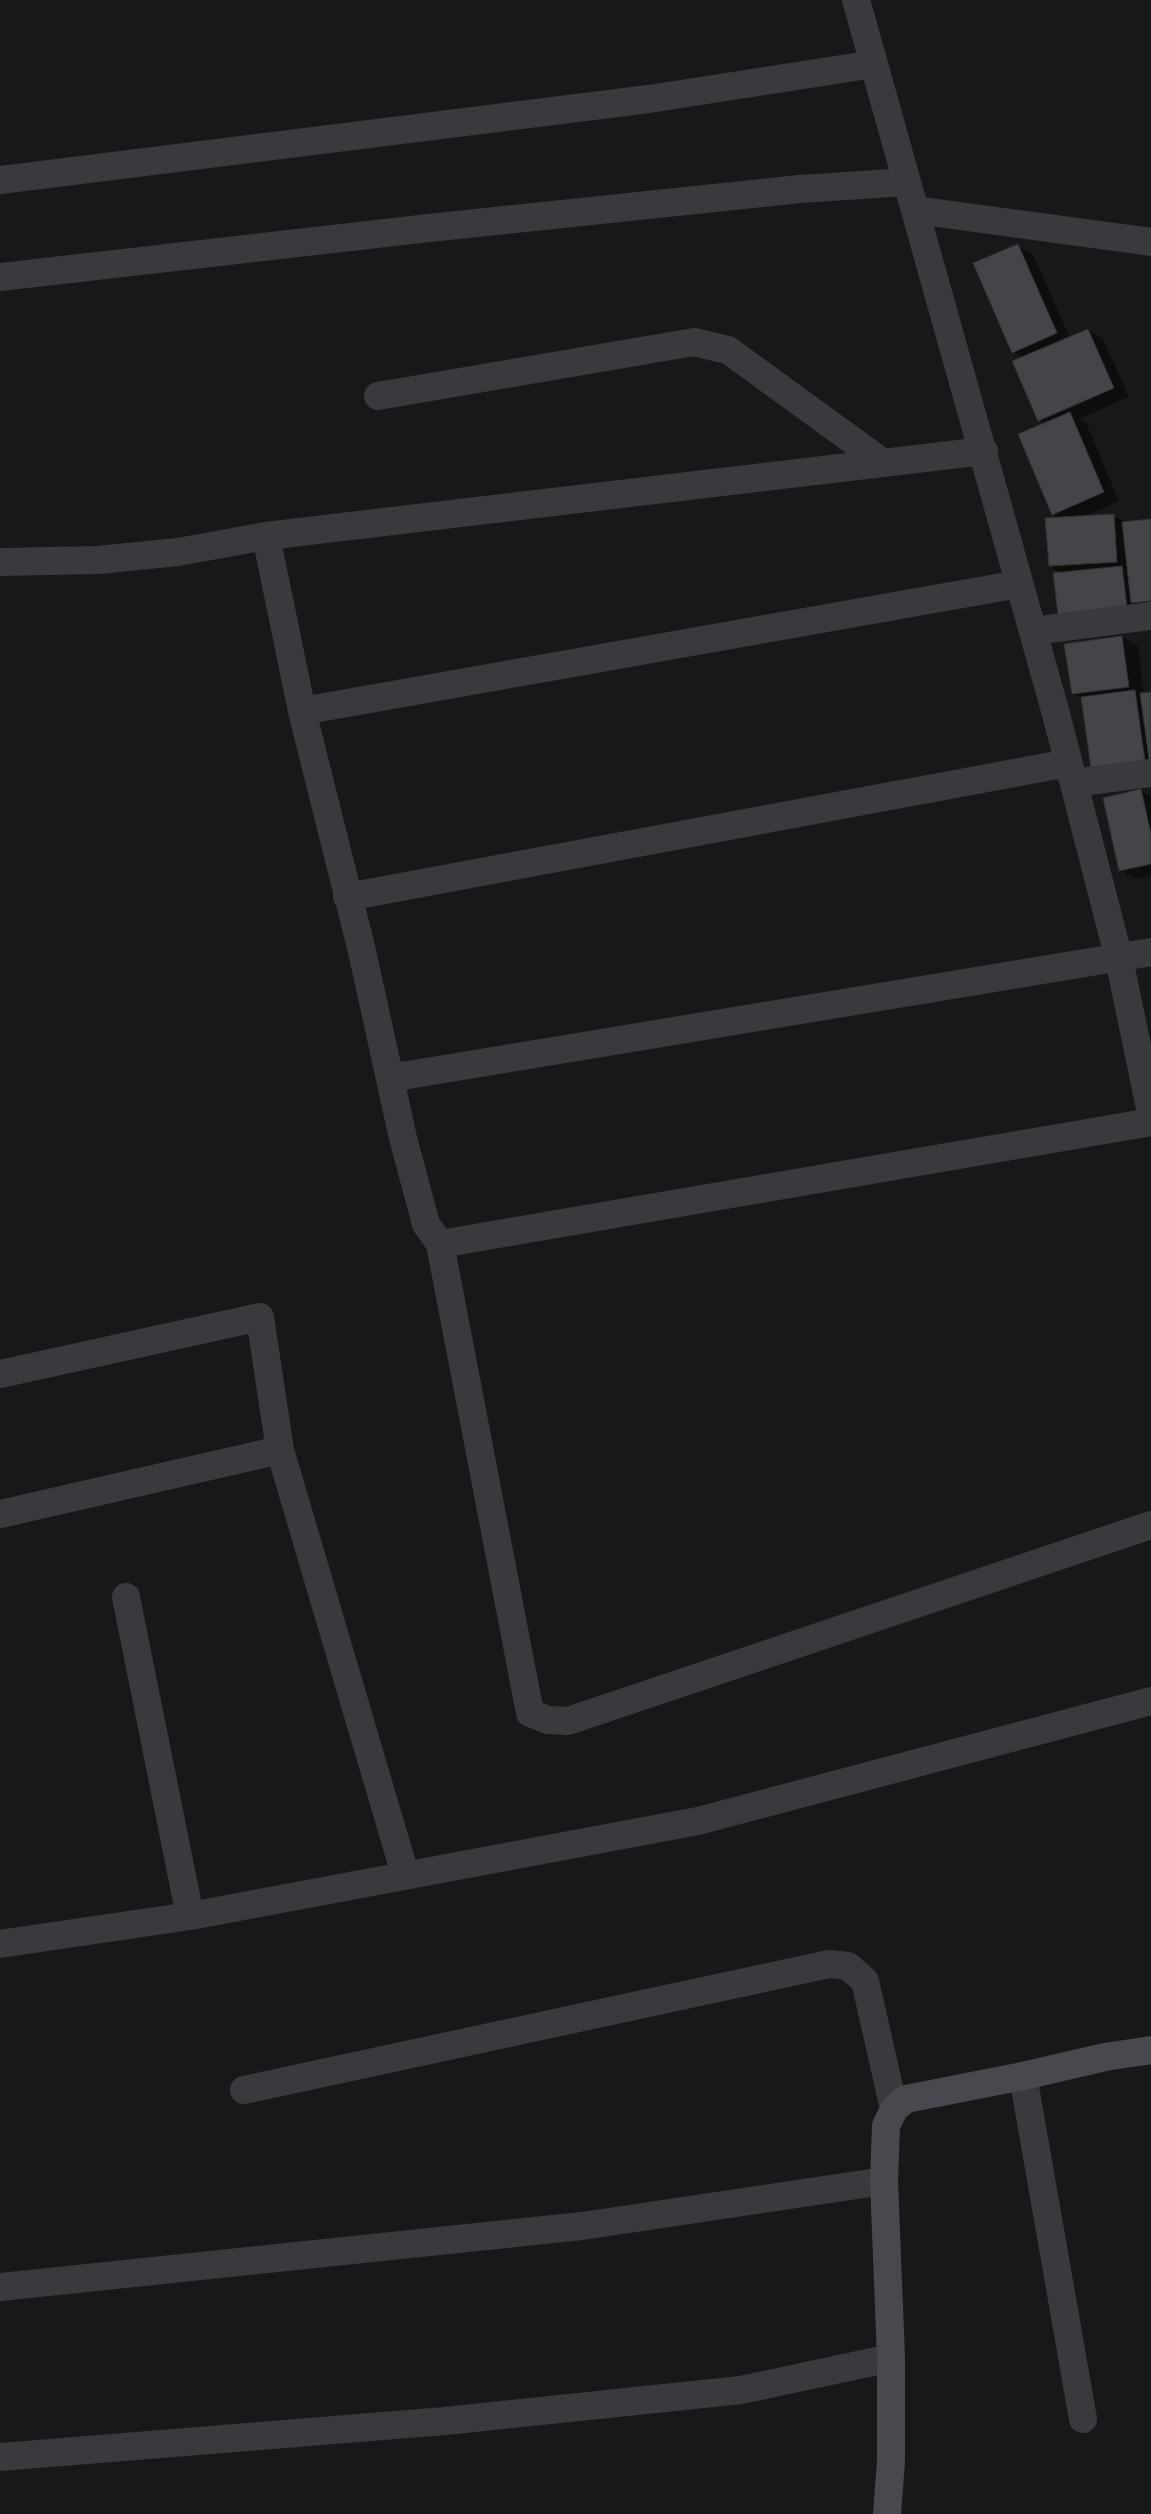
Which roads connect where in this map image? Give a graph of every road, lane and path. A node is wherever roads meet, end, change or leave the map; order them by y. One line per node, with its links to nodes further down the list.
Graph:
1 (856, 0): 2 (street)
2 (874, 64): 3 (street); 4 (street)
3 (0, 180)
4 (908, 182): 5 (street); 7 (street)
5 (915, 210): 6 (street); 9 (street)
6 (1151, 242)
7 (0, 278)
8 (378, 396): 10 (street)
9 (984, 451): 10 (street); 13 (street)
10 (882, 462): 11 (street)
11 (266, 536): 12 (street); 16 (street)
12 (0, 562)
13 (1019, 584): 15 (street); 16 (street)
14 (1151, 616): 15 (street)
15 (1033, 631): 17 (street)
16 (302, 711): 19 (street)
17 (1071, 773): 18 (street); 19 (street); 21 (street)
18 (1151, 773)
19 (347, 897): 22 (street)
20 (1151, 952): 21 (street)
21 (1119, 959): 22 (street); 23 (street)
22 (390, 1078): 25 (street)
23 (1151, 1113)
24 (1151, 1122): 25 (street)
25 (440, 1244): 29 (street)
26 (0, 1374): 27 (street)
27 (280, 1450): 28 (street); 32 (street)
28 (0, 1514)
29 (1151, 1525)
30 (126, 1598): 33 (street)
31 (1151, 1701): 32 (street)
32 (405, 1874): 33 (street)
33 (190, 1916): 34 (street)
34 (0, 1944)
35 (1151, 2050): 36 (street)
36 (1023, 2076): 38 (street); 42 (street)
37 (244, 2090): 38 (street)
38 (894, 2109): 39 (street)
39 (884, 2181): 40 (street); 41 (street)
40 (0, 2287)
41 (891, 2358): 43 (street); 44 (street)
42 (1083, 2419)
43 (0, 2457)
44 (887, 2514)

